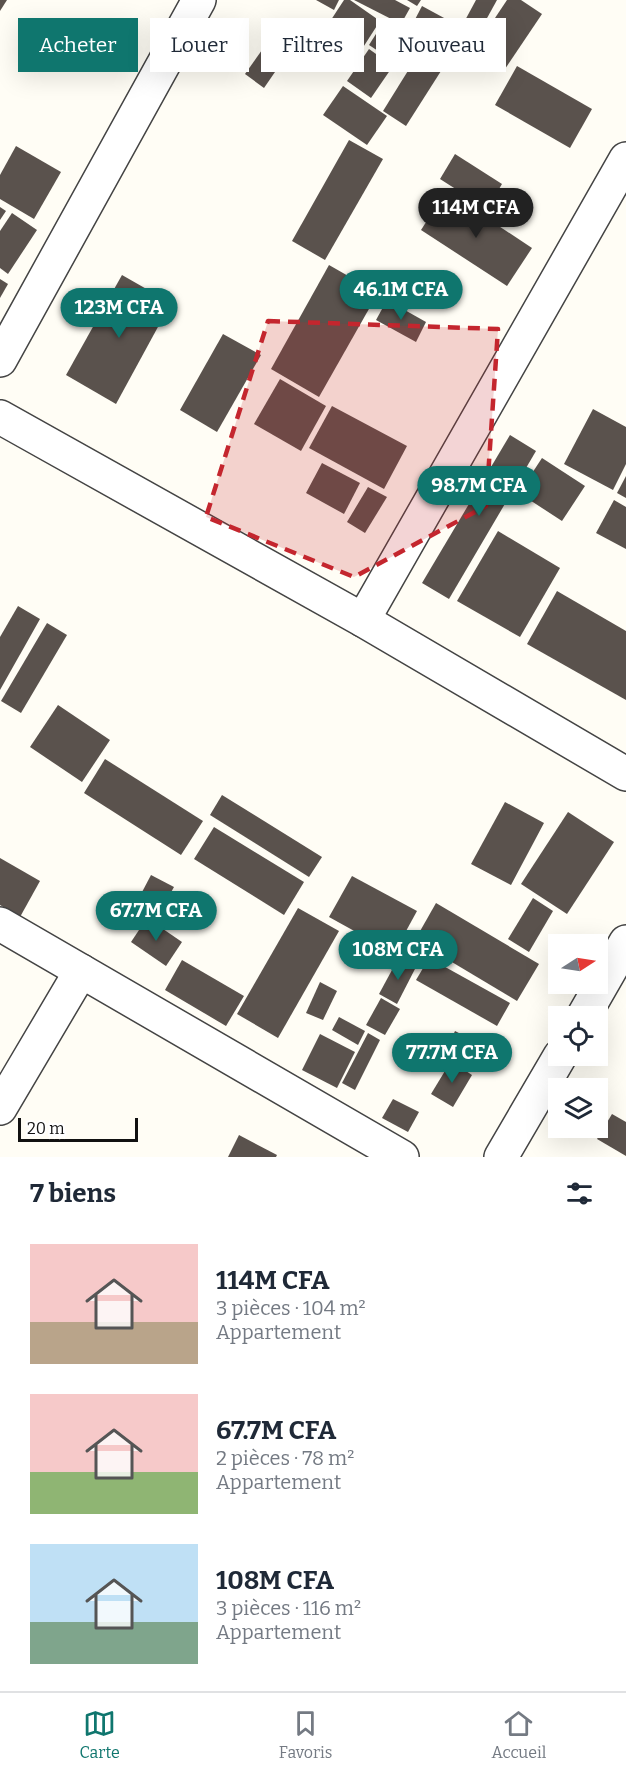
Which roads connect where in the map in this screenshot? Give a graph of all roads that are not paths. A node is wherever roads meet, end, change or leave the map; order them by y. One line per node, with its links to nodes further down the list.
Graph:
1 (199, 0): 3 (street)
2 (626, 159): 5 (street)
3 (0, 360)
4 (2, 422): 5 (street)
5 (363, 620): 6 (street)
6 (626, 774)
7 (0, 924): 9 (street)
8 (626, 942): 10 (street)
9 (81, 971): 12 (street); 13 (street)
10 (588, 1006)
11 (554, 1066): 14 (street)
12 (0, 1108)
13 (402, 1157)
14 (501, 1157)

